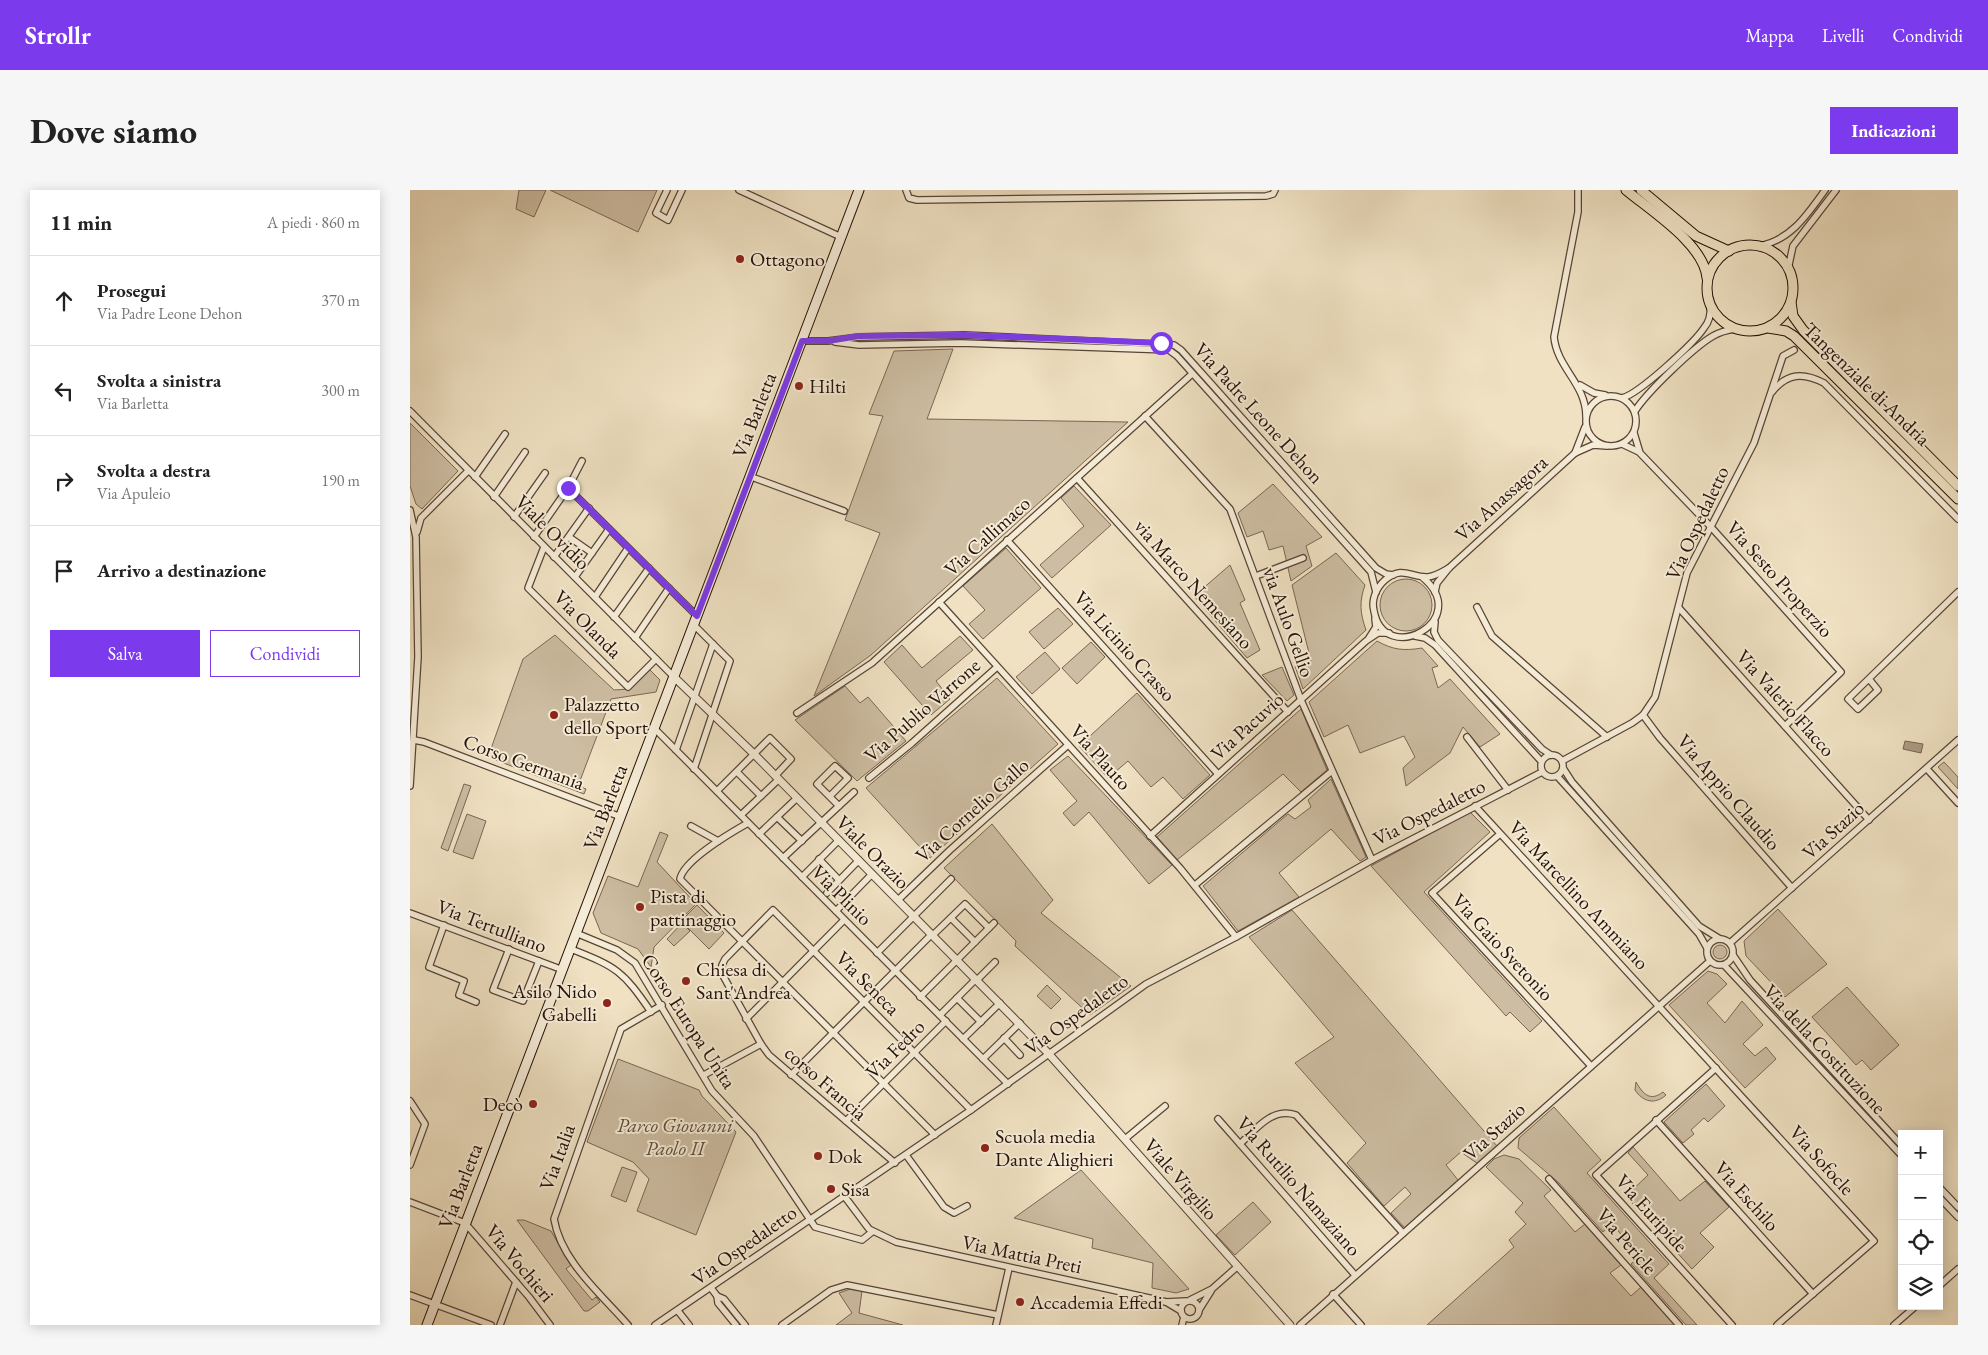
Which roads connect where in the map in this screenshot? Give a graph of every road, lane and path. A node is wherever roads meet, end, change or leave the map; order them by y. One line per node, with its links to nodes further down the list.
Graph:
1 (667, 190): 2 (street)
2 (682, 190)
3 (739, 190): 12 (street)
4 (859, 190): 12 (main road, Via Barletta)
5 (906, 190): 6 (street)
6 (1275, 190)
7 (1578, 190): 25 (street)
8 (1626, 190): 16 (main road)
9 (1641, 190): 14 (main road)
10 (1825, 190): 13 (street)
11 (1836, 190): 15 (street)
12 (841, 237): 21 (main road, Via Barletta)
13 (1759, 246): 14 (main road); 15 (main road)
14 (1729, 251): 16 (main road)
15 (1788, 269): 17 (main road, Tangenziale di Andria)
16 (1707, 280): 18 (main road)
17 (1791, 302): 19 (main road, Tangenziale di Andria); 47 (main road, Tangenziale di Andria)
18 (1710, 306): 20 (main road); 28 (street)
19 (1768, 328): 20 (main road, Tangenziale di Andria); 50 (main road, Tangenziale di Andria)
20 (1735, 329): 30 (street)
21 (802, 341): 22 (street, Via Padre Leone Dehon); 44 (main road, Via Barletta)
22 (828, 341): 24 (street, Via Padre Leone Dehon); 69 (street, Via Padre Leone Dehon)
23 (1794, 350): 26 (street, Via Ospedaletto)
24 (1192, 374): 31 (street, Via Callimaco); 74 (street, Via Padre Leone Dehon)
25 (1576, 382): 27 (street); 32 (street)
26 (1770, 394): 55 (street); 56 (street, Via Ospedaletto)
27 (1608, 396): 28 (street); 32 (street)
28 (1622, 398): 30 (street)
29 (410, 411): 42 (street, Viale Ovidio)
30 (1635, 411): 34 (street)
31 (1145, 416): 46 (street, Via Callimaco); 70 (street, via Aulo Gellio)
32 (1586, 416): 33 (street)
33 (1586, 424): 37 (street); 39 (street, Via Anassagora)
34 (1634, 433): 36 (street); 40 (street, Via Sesto Properzio)
35 (505, 434): 45 (street)
36 (1622, 444): 37 (street); 40 (street, Via Sesto Properzio)
37 (1607, 446): 39 (street, Via Anassagora)
38 (526, 452): 49 (street)
39 (1575, 453): 68 (street, Via Anassagora)
40 (1640, 453): 56 (street, Via Sesto Properzio)
41 (582, 461): 48 (street)
42 (468, 471): 45 (street, Viale Ovidio); 61 (street)
43 (545, 472): 54 (street)
44 (749, 476): 53 (street); 84 (main road, Via Barletta)
45 (474, 477): 49 (street, Viale Ovidio)
46 (1076, 478): 60 (street, Via Callimaco); 98 (street, via Marco Nemesiano)
47 (1958, 486)
48 (568, 488): 51 (street); 58 (street)
49 (494, 497): 54 (street, Viale Ovidio)
50 (1958, 499)
51 (589, 508): 57 (street); 59 (street)
52 (410, 510): 61 (street)
53 (844, 511)
54 (514, 516): 58 (street, Viale Ovidio)
55 (1958, 519)
56 (1711, 527): 80 (street, Via Ospedaletto); 102 (street, Via Sesto Properzio)
57 (610, 529): 63 (street); 64 (street)
58 (534, 537): 62 (street, Viale Ovidio)
59 (568, 537): 64 (street); 65 (street)
60 (1007, 540): 78 (street, Via Callimaco); 120 (street, Via Licinio Crasso)
61 (414, 541): 91 (street)
62 (544, 546): 65 (street, Viale Ovidio); 92 (street, Via Olanda)
63 (628, 548): 67 (street); 77 (street)
64 (592, 554): 71 (street)
65 (554, 557): 71 (street, Viale Ovidio)
66 (1303, 558): 70 (street)
67 (648, 568): 73 (street); 83 (street)
68 (1449, 568): 72 (street, Via Anassagora); 75 (street, Via Anassagora)
69 (1394, 575): 72 (street); 74 (street)
70 (1256, 576): 97 (street, via Aulo Gellio)
71 (575, 577): 77 (street, Viale Ovidio)
72 (1422, 577): 75 (street)
73 (669, 588): 84 (street); 87 (street)
74 (1376, 592): 81 (street)
75 (1435, 592): 82 (street)
76 (1958, 592): 95 (street)
77 (595, 597): 83 (street, Viale Ovidio)
78 (939, 602): 93 (street, Via Plauto); 100 (street, Via Callimaco)
79 (1477, 607): 105 (street)
80 (1679, 608): 101 (street, Via Ospedaletto); 102 (street, Via Valerio Flacco)
81 (1374, 611): 85 (street); 88 (street, Via Pacuvio)
82 (1438, 612): 86 (street); 111 (street)
83 (614, 617): 87 (street, Viale Ovidio)
84 (695, 621): 89 (street); 94 (main road, Via Barletta)
85 (1389, 633): 86 (street); 88 (street, Via Pacuvio)
86 (1415, 636): 112 (street)
87 (635, 638): 92 (street, Viale Ovidio)
88 (1366, 641): 97 (street, Via Pacuvio)
89 (713, 644): 96 (street); 99 (street)
90 (410, 655): 91 (street)
91 (418, 657): 106 (street)
92 (656, 659): 94 (street, Viale Ovidio)
93 (997, 667): 108 (street, Via Plauto); 123 (street, Via Publio Varrone)
94 (674, 676): 96 (street, Viale Orazio); 103 (main road, Via Barletta)
95 (1869, 680): 95 (street)
96 (694, 695): 99 (street, Viale Orazio); 109 (street)
97 (1301, 700): 98 (street, Via Pacuvio); 117 (street, via Aulo Gellio)
98 (1288, 712): 120 (street, Via Pacuvio)
99 (713, 713): 110 (street, Viale Orazio); 116 (street)
100 (797, 713)
101 (1643, 715): 105 (street, Via Ospedaletto); 156 (street, Via Appio Claudio)
102 (1785, 726): 137 (street, Via Valerio Flacco)
103 (654, 728): 109 (street, Via Plinio); 135 (main road, Via Barletta)
104 (1467, 737): 125 (street)
105 (1607, 737): 113 (street, Via Ospedaletto)
106 (414, 740): 124 (street); 135 (street, Corso Germania)
107 (1958, 740): 115 (street, Via Stazio)
108 (1068, 745): 143 (street, Via Plauto); 158 (street, Via Cornelio Gallo)
109 (676, 750): 116 (street, Via Plinio)
110 (754, 754): 118 (street); 122 (street, Viale Orazio); 122 (street)
111 (1551, 755): 112 (street); 113 (street)
112 (1541, 761): 119 (street)
113 (1562, 761): 114 (street)
114 (1563, 768): 121 (street); 170 (street)
115 (1927, 768): 131 (street); 137 (street, Via Stazio)
116 (694, 769): 126 (street, Via Plinio)
117 (1332, 771): 150 (street, via Aulo Gellio); 155 (street)
118 (736, 772): 126 (street); 128 (street)
119 (1542, 772): 121 (street); 125 (street, Via Ospedaletto)
120 (1218, 774): 143 (street, Via Pacuvio)
121 (1557, 776): 174 (street)
122 (777, 778): 128 (street); 130 (street, Viale Orazio)
123 (869, 778)
124 (410, 786)
125 (1508, 790): 133 (street, Via Ospedaletto)
126 (717, 791): 134 (street, Via Plinio)
127 (854, 792): 132 (street)
128 (761, 796): 134 (street)
129 (830, 796): 129 (street); 132 (street)
130 (797, 798): 136 (street); 139 (street, Viale Orazio)
131 (1958, 803)
132 (839, 806): 139 (street)
133 (1474, 806): 142 (street, Via Marcellino Ammiano); 150 (street, Via Ospedaletto)
134 (741, 815): 138 (street, Via Plinio)
135 (621, 817): 167 (main road, Via Barletta)
136 (777, 817): 141 (street); 146 (street)
137 (1869, 820): 156 (street, Via Stazio)
138 (748, 823): 141 (street, Via Plinio); 145 (street)
139 (822, 823): 144 (street, Viale Orazio); 146 (street)
140 (692, 826): 145 (street)
141 (759, 834): 147 (street, Via Plinio)
142 (1500, 834): 195 (street, Via Marcellino Ammiano); 210 (street, Via Gaio Svetonio)
143 (1150, 836): 155 (street, Via Plauto)
144 (839, 840): 148 (street); 149 (street, Viale Orazio)
145 (718, 841): 171 (street)
146 (802, 841): 147 (street)
147 (784, 858): 152 (street, Via Plinio)
148 (819, 859): 152 (street); 154 (street)
149 (859, 860): 151 (street, Viale Orazio); 154 (street)
150 (1372, 860): 169 (street, Via Ospedaletto)
151 (872, 874): 158 (street, Viale Orazio); 159 (street)
152 (802, 877): 159 (street, Via Plinio)
153 (951, 879): 161 (street)
154 (839, 880): 157 (street)
155 (1195, 885): 169 (street, Via Plauto)
156 (1792, 888): 173 (street, Via Stazio)
157 (826, 893)
158 (898, 900): 161 (street, Viale Orazio)
159 (836, 911): 163 (street, Via Plinio)
160 (410, 912): 165 (street, Via Tertulliano)
161 (914, 917): 168 (street, Viale Orazio); 178 (street)
162 (951, 918): 166 (street); 168 (street); 172 (street)
163 (844, 920): 177 (street); 178 (street, Via Plinio)
164 (994, 923): 166 (street)
165 (444, 925): 176 (street, Via Tertulliano); 191 (street)
166 (989, 928): 172 (street)
167 (576, 933): 175 (main road, Via Barletta); 194 (street, Corso Europa Unita)
168 (932, 935): 180 (street, Viale Orazio); 186 (street)
169 (1236, 937): 207 (street, Via Ospedaletto)
170 (1720, 939): 173 (street); 174 (street)
171 (743, 942): 177 (street, Via Seneca); 188 (street); 198 (street, corso Francia)
172 (975, 942): 180 (street)
173 (1730, 943): 179 (street, Via della Costituzione)
174 (1707, 948): 182 (street)
175 (571, 949): 185 (main road, Via Barletta); 196 (street)
176 (509, 950): 181 (street, Via Tertulliano); 181 (street)
177 (814, 951): 188 (street); 192 (street, Via Seneca)
178 (878, 953): 186 (street, Via Plinio)
179 (1733, 955): 184 (street); 224 (street, Via della Costituzione)
180 (957, 960): 187 (street, Viale Orazio); 189 (street)
181 (539, 961): 185 (street, Via Tertulliano)
182 (1710, 961): 184 (street); 195 (street, Via Stazio)
183 (995, 962): 187 (street)
184 (1724, 965): 226 (street, Via della Costituzione)
185 (563, 970): 239 (main road, Via Barletta)
186 (895, 970): 189 (street, Via Plinio); 192 (street)
187 (976, 980): 190 (street); 193 (street, Viale Orazio)
188 (782, 982): 198 (street); 202 (street)
189 (920, 997): 197 (street, Via Plinio)
190 (957, 998): 197 (street); 200 (street)
191 (476, 1002)
192 (864, 1002): 202 (street); 206 (street, Via Seneca)
193 (1000, 1004): 200 (street); 201 (street, Viale Orazio)
194 (662, 1005): 196 (street, Via Italia); 212 (street, Corso Europa Unita)
195 (1660, 1006): 210 (street, Via Stazio); 211 (street, Via Sofocle)
196 (650, 1012): 267 (street, Via Italia)
197 (940, 1015): 199 (street, Via Plinio)
198 (746, 1019): 205 (street, corso Francia)
199 (946, 1021): 204 (street, Via Plinio); 206 (street, Via Fedro)
200 (981, 1022): 204 (street)
201 (1020, 1023): 203 (street); 207 (street, Viale Orazio)
202 (834, 1032): 213 (street); 214 (street)
203 (1004, 1038): 208 (street); 209 (street)
204 (963, 1039): 209 (street, Via Plinio)
205 (761, 1044): 212 (street); 213 (street, corso Francia)
206 (914, 1053): 214 (street, Via Fedro); 218 (street, Via Seneca)
207 (1048, 1053): 215 (street, Via Ospedaletto); 223 (street, Viale Virgilio)
208 (1020, 1055)
209 (983, 1059): 215 (street, Via Plinio)
210 (1591, 1066): 241 (street, Via Stazio)
211 (1716, 1068): 220 (street, Via Euripide); 252 (street, Via Sofocle)
212 (704, 1075): 238 (street, Corso Europa Unita)
213 (791, 1075): 221 (street, corso Francia)
214 (884, 1083): 221 (street, Via Fedro); 222 (street)
215 (1008, 1084): 218 (street, Via Ospedaletto)
216 (410, 1101): 229 (street)
217 (1165, 1106): 223 (street)
218 (971, 1110): 222 (street, Via Ospedaletto)
219 (1218, 1119): 225 (street, Via Rutilio Namaziano)
220 (1656, 1120): 252 (street, Via Eschilo); 280 (street, Via Euripide)
221 (846, 1121): 228 (street, corso Francia)
222 (935, 1135): 227 (street, Via Ospedaletto)
223 (1125, 1139): 242 (street, Viale Virgilio)
224 (1898, 1142)
225 (1240, 1144): 241 (street); 245 (street, Via Rutilio Namaziano)
226 (1898, 1152)
227 (906, 1155): 228 (street, Via Ospedaletto); 235 (street)
228 (895, 1163): 232 (street, Via Ospedaletto)
229 (410, 1165)
230 (1549, 1179): 279 (street, Via Pericle)
231 (1943, 1191): 236 (street)
232 (845, 1197): 238 (street, Via Ospedaletto); 240 (street, Via Mattia Preti)
233 (1943, 1201): 237 (street)
234 (410, 1202): 239 (street)
235 (967, 1206)
236 (1958, 1208)
237 (1958, 1217)
238 (810, 1220): 240 (street); 248 (street, Via Ospedaletto)
239 (464, 1223): 246 (street, Via Vochieri); 256 (main road, Via Barletta)
240 (872, 1232): 243 (street, Via Mattia Preti)
241 (1403, 1233): 245 (street, Via Stazio)
242 (1238, 1266): 249 (street); 276 (street, Viale Virgilio)
243 (1009, 1268): 255 (street, Via Mattia Preti); 261 (street)
244 (1958, 1269): 247 (street)
245 (1355, 1275): 251 (street, Via Stazio)
246 (516, 1282): 265 (street); 266 (street, Via Vochieri)
247 (1943, 1282)
248 (712, 1288): 253 (street); 259 (street, Via Ospedaletto)
249 (1212, 1289): 254 (street); 257 (street)
250 (410, 1294): 256 (street)
251 (1333, 1294): 277 (street, Via Stazio); 278 (street)
252 (1813, 1294): 281 (street, Via Sofocle)
253 (717, 1296): 270 (street); 271 (street)
254 (1188, 1301): 255 (street, Via Mattia Preti); 257 (street); 260 (street)
255 (1166, 1302): 260 (street, Via Mattia Preti)
256 (434, 1303): 263 (main road, Via Barletta); 264 (street)
257 (1199, 1310): 262 (street)
258 (1911, 1310): 282 (street)
259 (678, 1311): 268 (street, Via Ospedaletto); 269 (street)
260 (1183, 1314): 262 (street); 274 (street)
261 (998, 1316): 272 (street); 273 (street)
262 (1193, 1318): 275 (street)
263 (426, 1325)
264 (491, 1325)
265 (500, 1325)
266 (550, 1325)
267 (628, 1325)
268 (655, 1325)
269 (689, 1325)
270 (736, 1325)
271 (745, 1325)
272 (782, 1325)
273 (996, 1325)
274 (1182, 1325)
275 (1190, 1325)
276 (1290, 1325)
277 (1300, 1325)
278 (1361, 1325)
279 (1679, 1325)
280 (1732, 1325)
281 (1777, 1325)
282 (1894, 1325)

